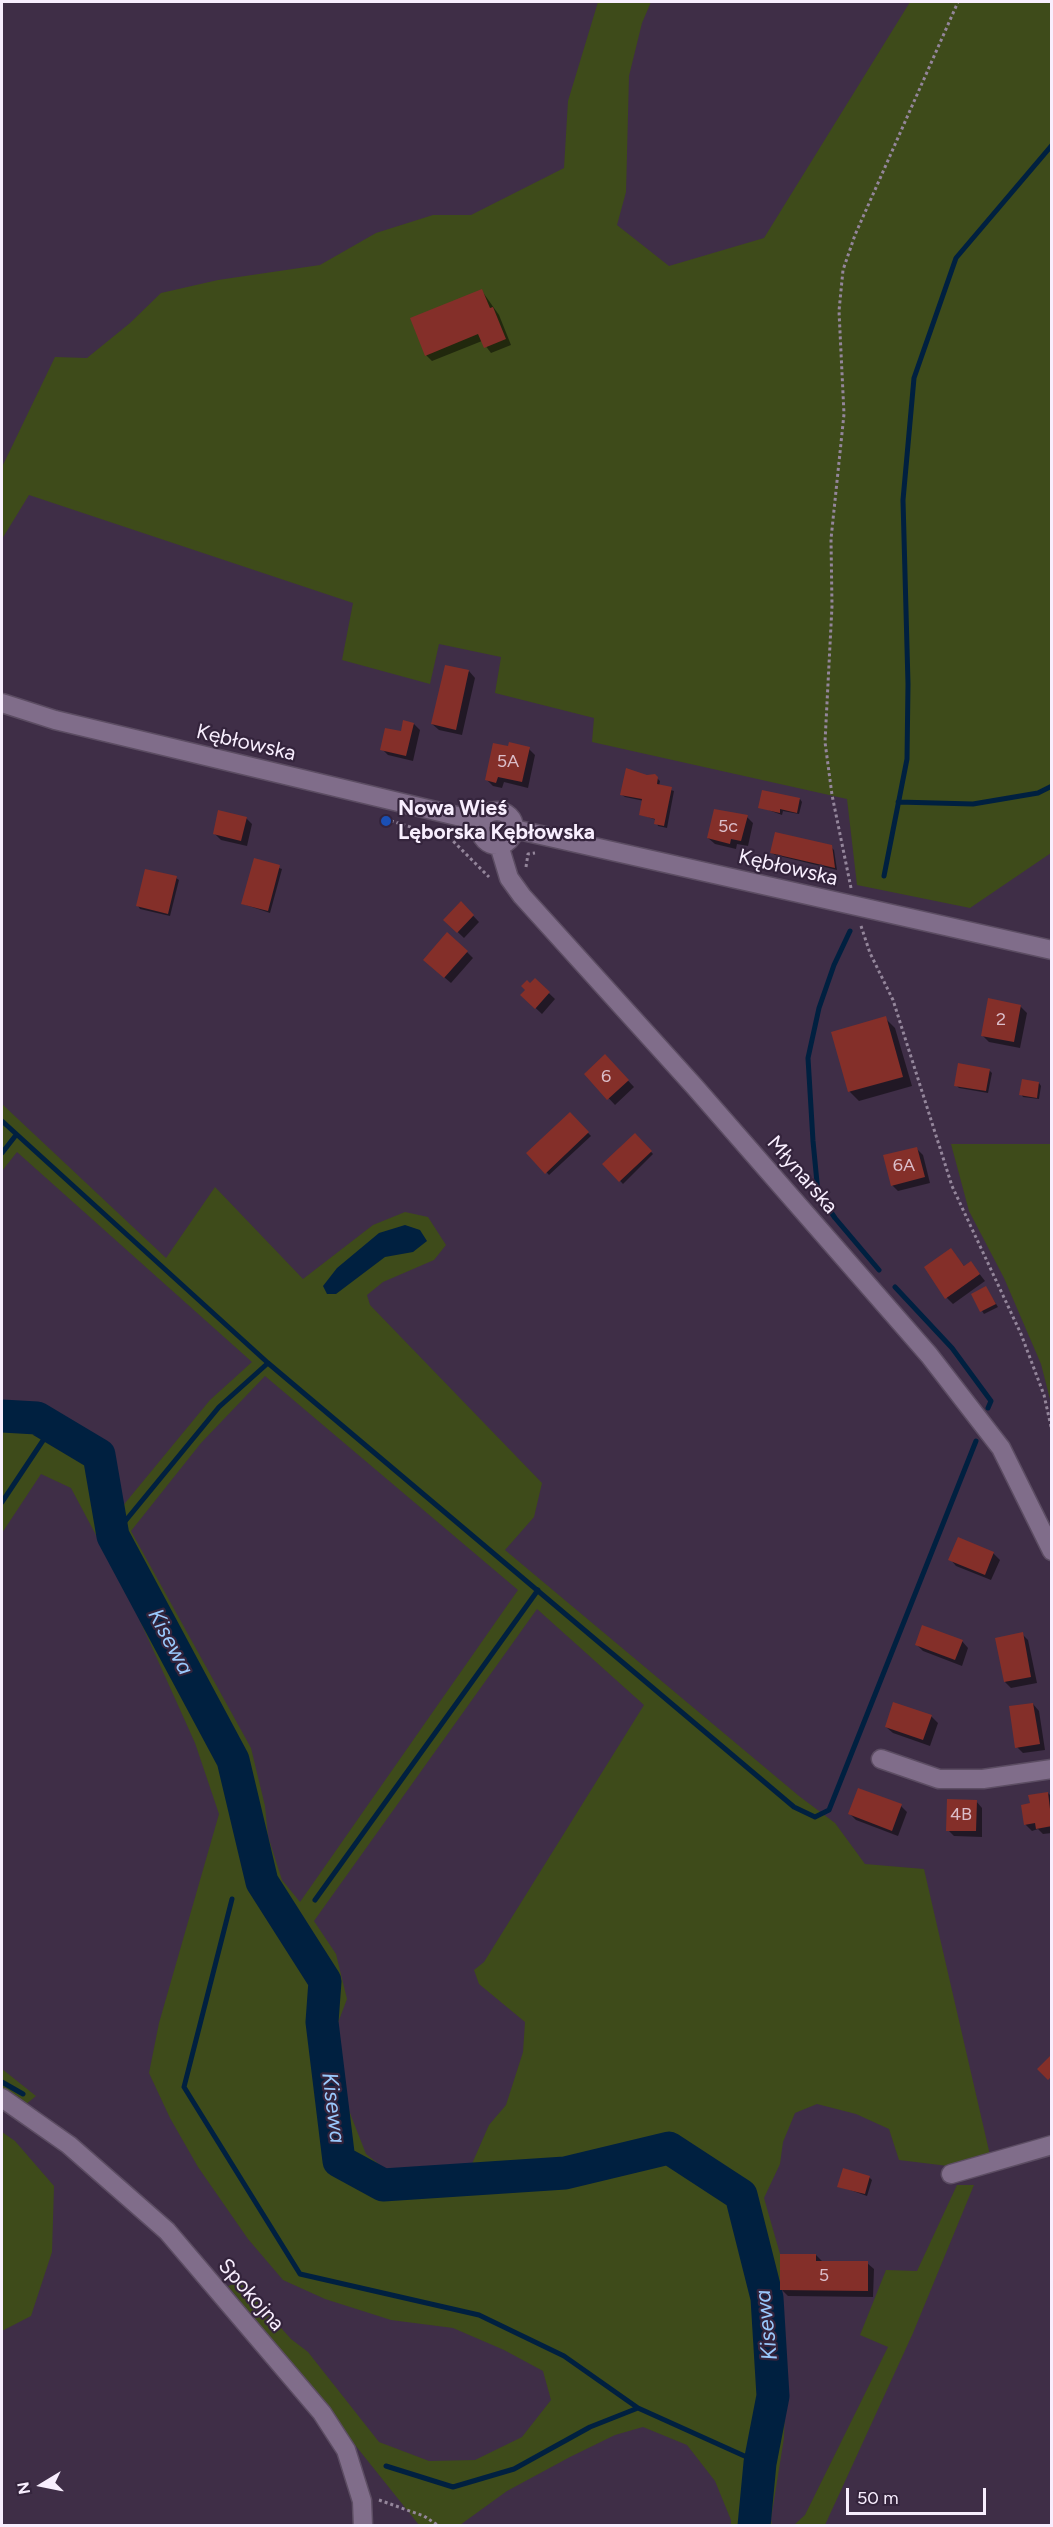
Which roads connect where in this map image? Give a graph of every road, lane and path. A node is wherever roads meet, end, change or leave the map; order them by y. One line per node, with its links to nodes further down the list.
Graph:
1 (958, 2): 6 (path)
2 (2, 703): 3 (street, Kębłowska)
3 (482, 822): 4 (street, Kębłowska); 5 (street)
4 (514, 829): 5 (street); 6 (street, Kębłowska)
5 (499, 845): 9 (street, Młynarska)
6 (854, 906): 7 (street, Kębłowska); 8 (path)
7 (1052, 950)
8 (1052, 1431)
9 (1052, 1551)
10 (881, 1759): 11 (street)
11 (1052, 1769)
12 (2, 2098): 15 (street, Spokojna)
13 (1052, 2145): 14 (street)
14 (951, 2174)
15 (362, 2501): 16 (street, Spokojna); 17 (path)
16 (363, 2526)
17 (439, 2526)

